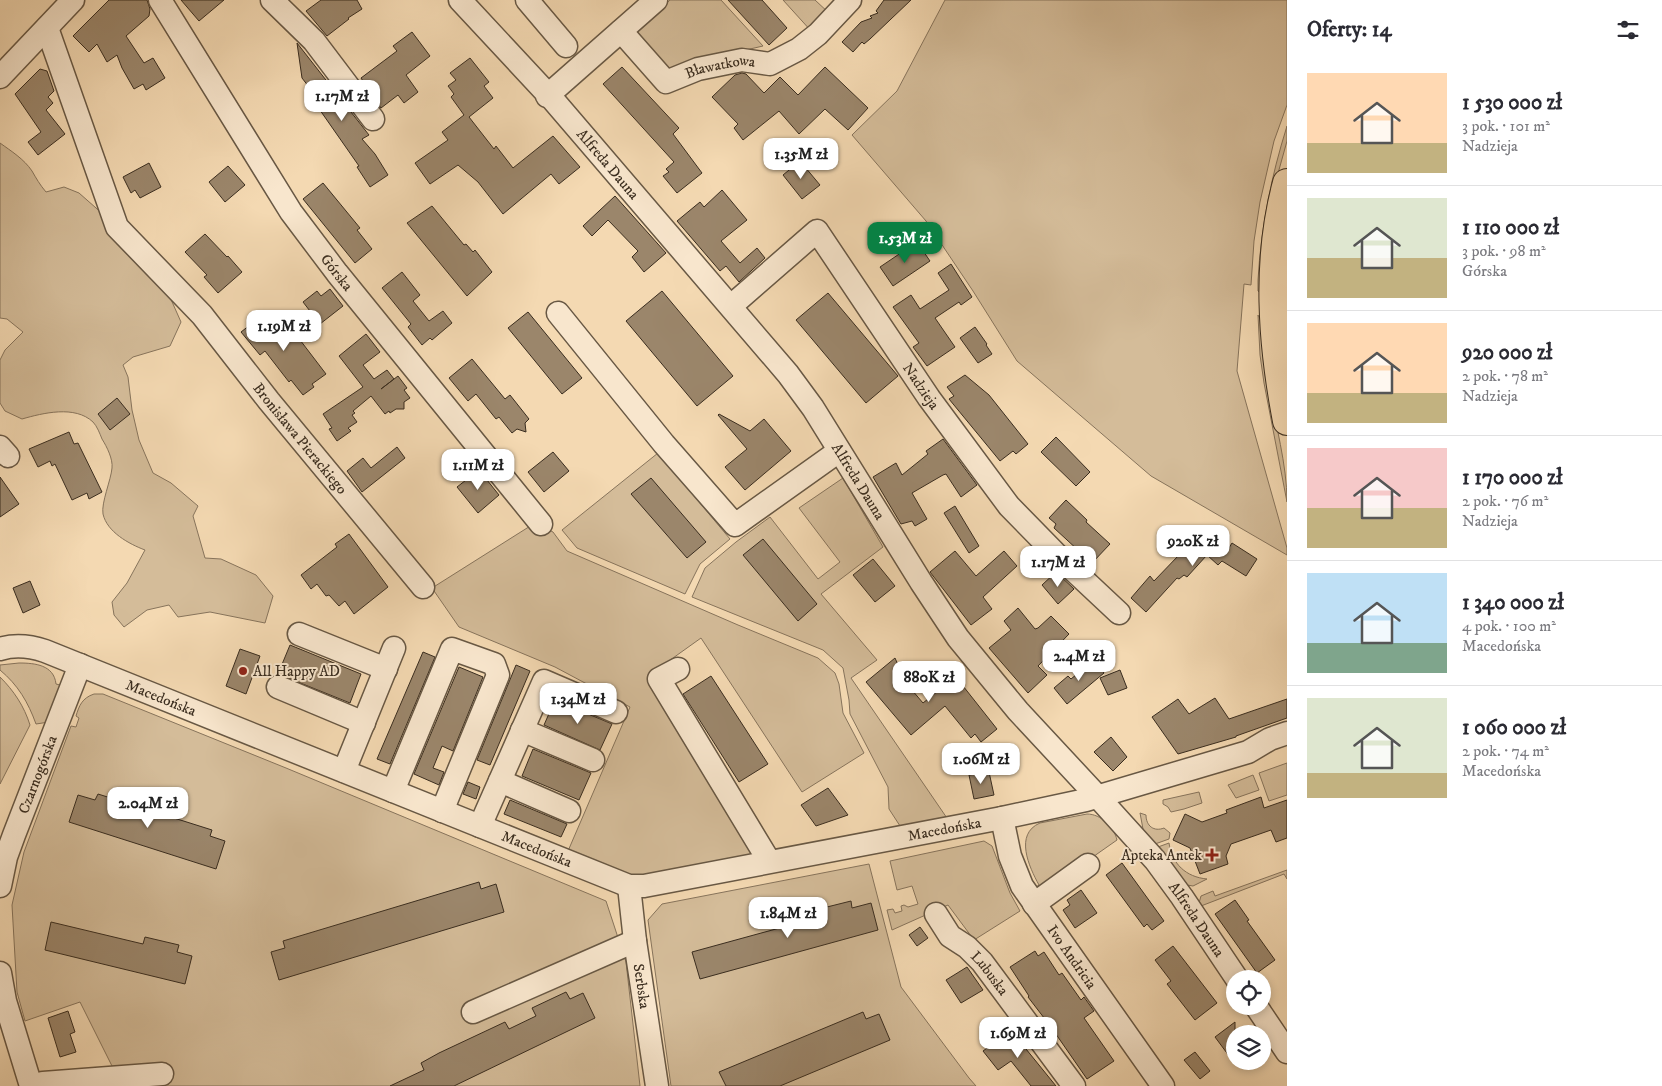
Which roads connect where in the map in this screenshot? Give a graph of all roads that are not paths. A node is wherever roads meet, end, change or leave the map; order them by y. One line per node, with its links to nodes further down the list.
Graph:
1 (73, 0): 8 (street)
2 (160, 0): 19 (street, Górska)
3 (272, 0): 13 (street)
4 (460, 0): 12 (street, Alfreda Dauna)
5 (527, 0): 10 (street)
6 (656, 0): 9 (street)
7 (850, 0): 9 (street, Bławatkowa)
8 (47, 28): 11 (street); 20 (street, Bronisława Pierackiego)
9 (621, 31): 12 (street)
10 (566, 46)
11 (0, 77)
12 (547, 96): 15 (street, Alfreda Dauna)
13 (373, 119)
14 (1287, 183): 17 (main road)
15 (731, 306): 18 (street, Alfreda Dauna); 21 (street, Nadzieja)
16 (558, 313): 18 (street)
17 (1287, 421)
18 (838, 451): 35 (street, Alfreda Dauna)
19 (541, 524)
20 (423, 587)
21 (1119, 613)
22 (299, 634): 28 (street)
23 (0, 649): 24 (street, Macedońska)
24 (80, 665): 32 (street, Macedońska); 40 (street, Czarnogórska)
25 (678, 669): 41 (street)
26 (278, 687): 28 (street)
27 (616, 712): 29 (street)
28 (364, 723): 32 (street)
29 (522, 730): 31 (street); 33 (street)
30 (1287, 733): 35 (street, Macedońska)
31 (593, 760)
32 (344, 771): 34 (street, Macedońska)
33 (500, 782): 37 (street); 39 (street)
34 (393, 791): 36 (street, Macedońska); 36 (street)
35 (1098, 796): 38 (street, Macedońska); 48 (street, Alfreda Dauna)
36 (442, 811): 39 (street, Macedońska)
37 (569, 811)
38 (1002, 818): 41 (street, Macedońska); 45 (street, Ivo Andricia)
39 (480, 826): 44 (street, Macedońska)
40 (3, 857): 43 (street, Czarnogórska)
41 (769, 861): 44 (street, Macedońska)
42 (1088, 865): 45 (street)
43 (0, 886)
44 (629, 886): 47 (street, Serbska)
45 (1034, 904): 57 (street, Ivo Andricia)
46 (936, 914): 56 (street, Lubuska)
47 (635, 941): 50 (street); 55 (street, Serbska)
48 (1231, 970)
49 (0, 973): 54 (street)
50 (473, 1012)
51 (1263, 1015): 52 (street)
52 (1283, 1041)
53 (162, 1074): 54 (street)
54 (31, 1086)
55 (657, 1086)
56 (1074, 1086)
57 (1163, 1086)

